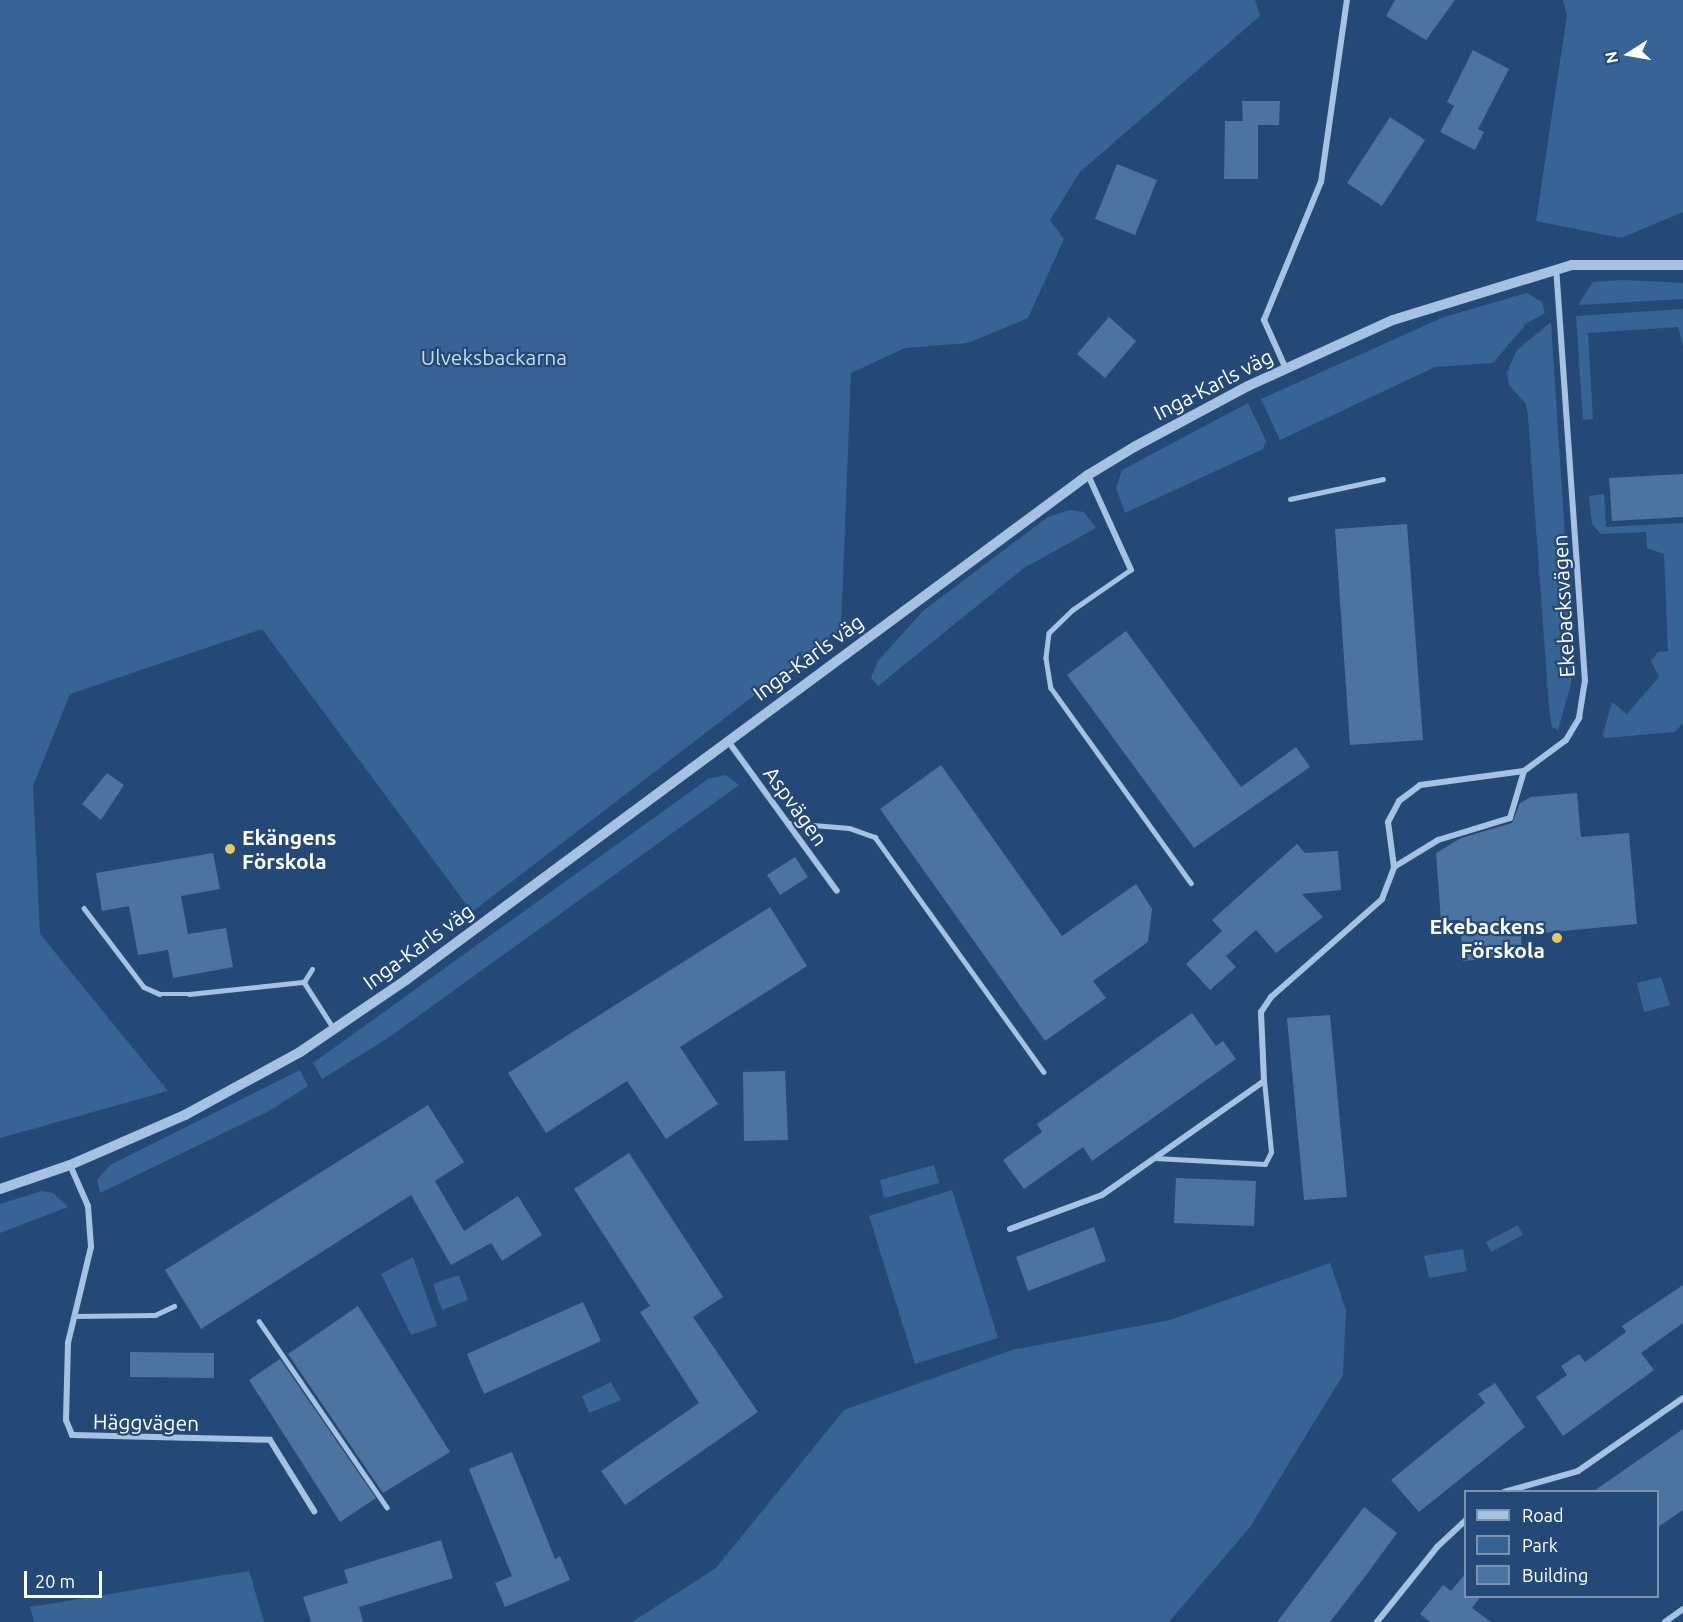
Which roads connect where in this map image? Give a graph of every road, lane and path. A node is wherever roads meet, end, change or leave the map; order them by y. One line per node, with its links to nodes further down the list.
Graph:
1 (1347, 0): 4 (street)
2 (1683, 265): 3 (street, Inga-Karls väg)
3 (1556, 268): 4 (street, Inga-Karls väg); 10 (street, Ekebacksvägen)
4 (1286, 370): 5 (street, Inga-Karls väg)
5 (1088, 475): 8 (street); 9 (street, Inga-Karls väg)
6 (1383, 479): 7 (lane)
7 (1290, 499)
8 (1131, 570): 13 (lane)
9 (728, 740): 11 (street, Aspvägen); 18 (street, Inga-Karls väg)
10 (1524, 771): 12 (street); 12 (street, Ekebacksvägen)
11 (789, 823): 14 (street, Aspvägen); 19 (lane)
12 (1394, 867): 20 (street, Ekebacksvägen)
13 (1191, 883)
14 (837, 891)
15 (84, 908): 17 (lane)
16 (312, 969): 17 (lane)
17 (304, 982): 18 (lane)
18 (334, 1029): 22 (street, Inga-Karls väg)
19 (1044, 1072)
20 (1264, 1081): 21 (street); 21 (lane, Ekebacksvägen)
21 (1153, 1158): 24 (street)
22 (70, 1165): 23 (street, Inga-Karls väg); 26 (street, Häggvägen)
23 (0, 1188)
24 (1010, 1229)
25 (174, 1306): 26 (lane)
26 (75, 1316): 31 (street, Häggvägen)
27 (259, 1321): 30 (lane)
28 (1683, 1398): 29 (street)
29 (1508, 1490)
30 (387, 1508)
31 (314, 1511)
32 (1464, 1522): 34 (street)
33 (1683, 1609): 35 (street)
34 (1377, 1622)
35 (1665, 1622)

